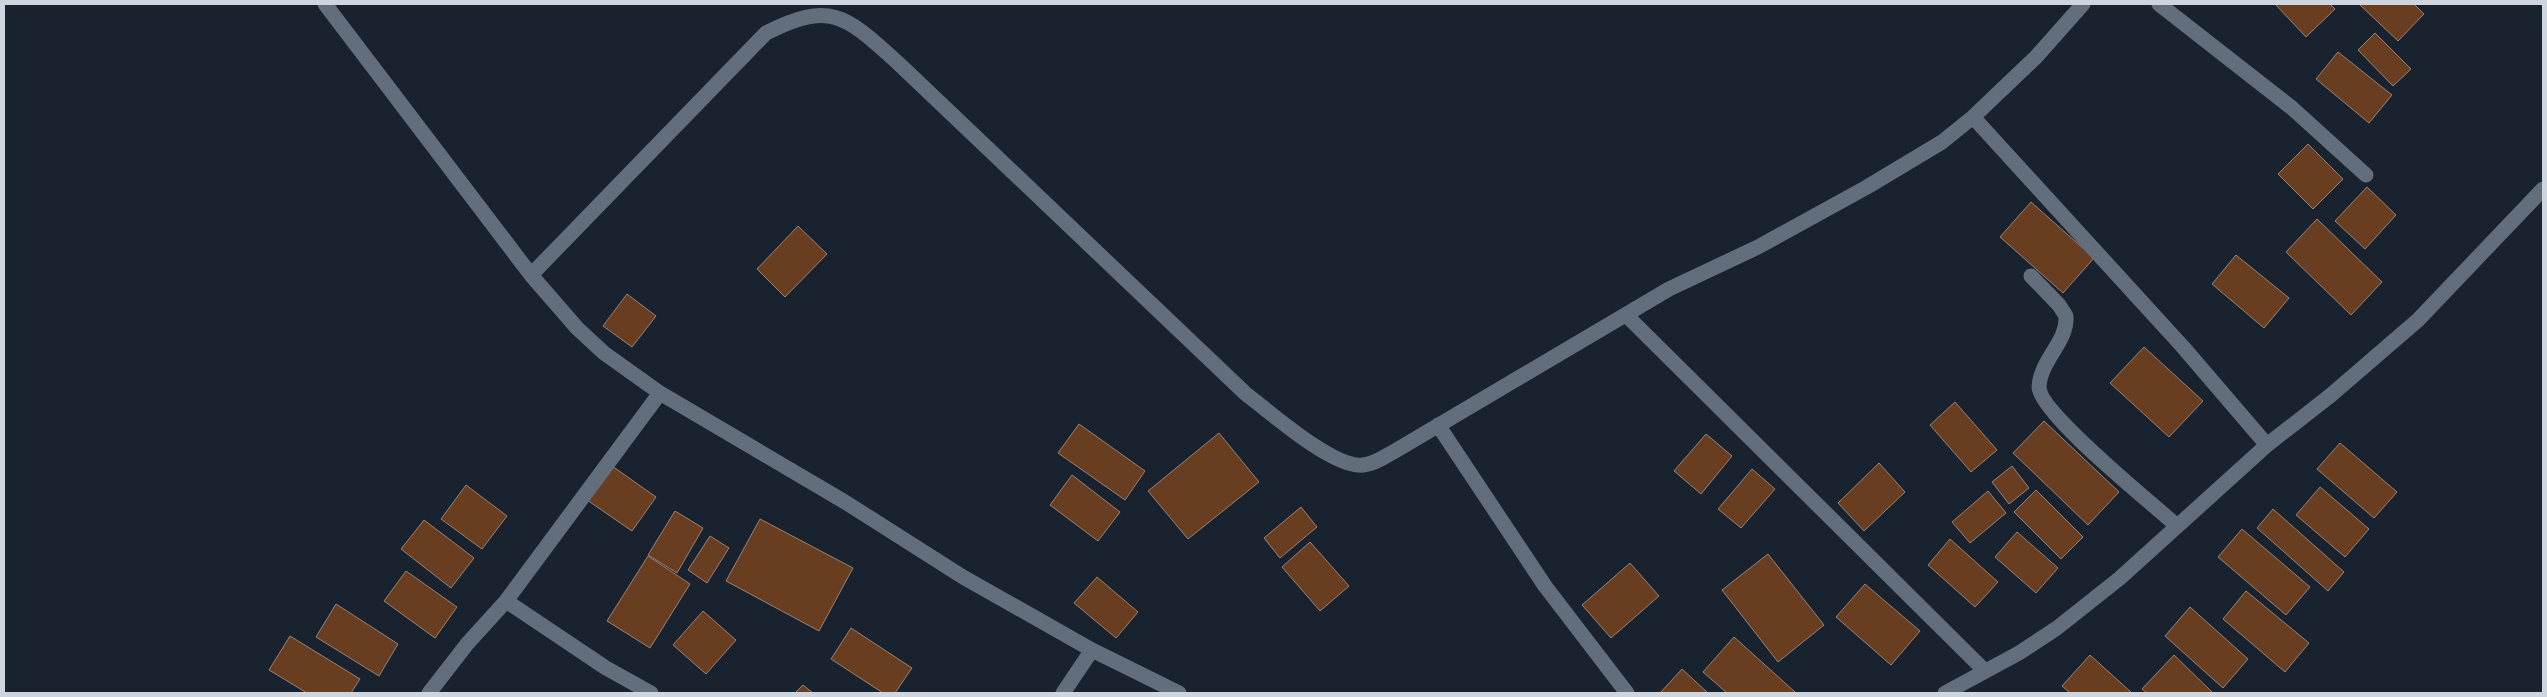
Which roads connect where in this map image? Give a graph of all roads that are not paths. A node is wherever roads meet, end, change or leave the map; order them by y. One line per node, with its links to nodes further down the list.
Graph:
1 (324, 4): 7 (street)
2 (2083, 4): 4 (street)
3 (2159, 4): 5 (street)
4 (1973, 117): 9 (street); 12 (street)
5 (2366, 175)
6 (2543, 189): 12 (street)
7 (531, 275): 10 (street); 11 (street)
8 (2030, 276): 13 (street)
9 (1626, 314): 11 (street); 16 (street)
10 (660, 393): 14 (street); 15 (street)
11 (1438, 425): 21 (street)
12 (2267, 445): 13 (street)
13 (2177, 526): 16 (street)
14 (506, 600): 18 (street); 19 (street)
15 (1092, 650): 17 (street); 20 (street)
16 (1985, 671): 22 (street)
17 (1064, 690)
18 (429, 693)
19 (651, 693)
20 (1179, 693)
21 (1627, 693)
22 (1945, 693)

